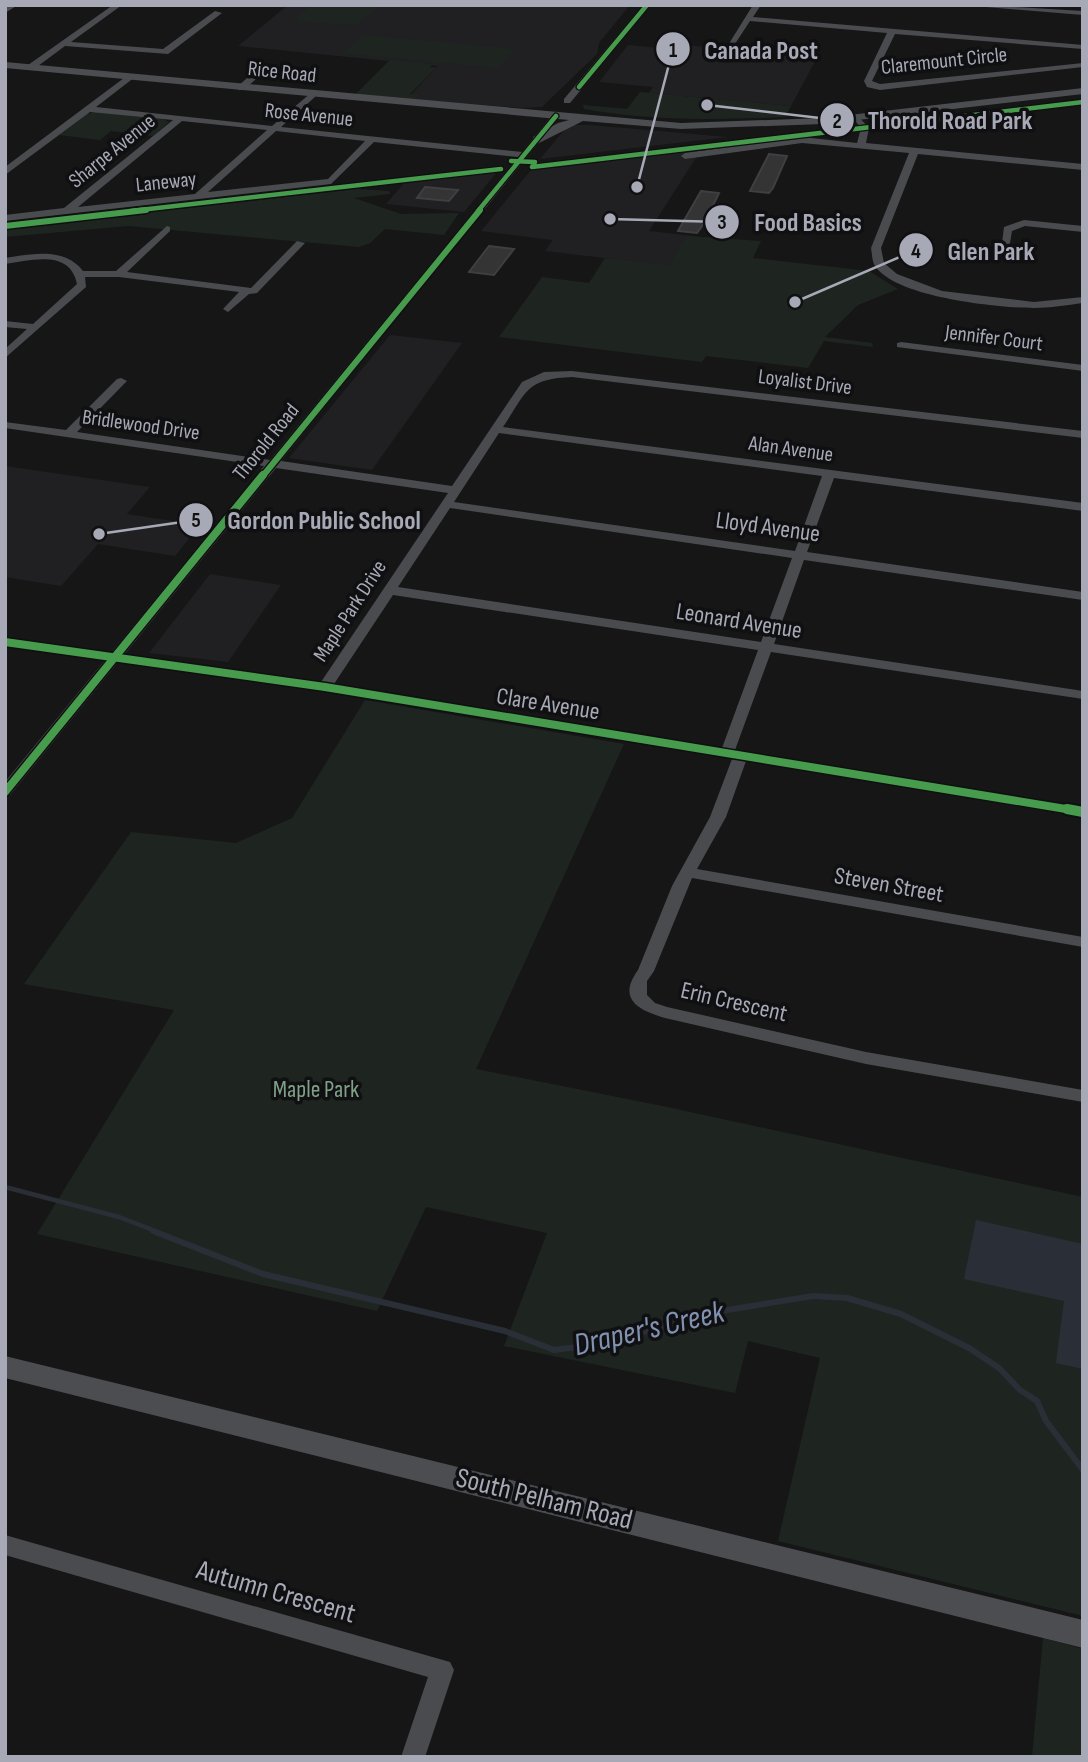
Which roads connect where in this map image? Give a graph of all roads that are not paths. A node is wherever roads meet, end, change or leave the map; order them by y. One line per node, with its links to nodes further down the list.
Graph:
1 (14, 5): 6 (street)
2 (118, 5): 11 (street)
3 (647, 5): 22 (street, Thorold Road)
4 (757, 5): 9 (street)
5 (986, 5): 8 (street)
6 (5, 11)
7 (218, 13): 11 (street)
8 (1083, 13)
9 (749, 19): 10 (street); 13 (street)
10 (892, 31): 12 (street); 15 (street, Claremount Circle)
11 (65, 44): 16 (street)
12 (1083, 47)
13 (728, 48)
14 (5, 65): 16 (main road, Rice Road)
15 (1083, 65)
16 (31, 67): 18 (main road, Rice Road)
17 (264, 68): 19 (street)
18 (131, 77): 19 (main road, Rice Road); 23 (street)
19 (241, 88): 21 (main road, Rice Road)
20 (1083, 91): 26 (main road)
21 (312, 94): 24 (main road, Rice Road); 29 (street)
22 (566, 103): 24 (main road); 25 (main road, Thorold Road); 28 (main road)
23 (89, 109): 27 (street, Rose Avenue); 37 (street)
24 (507, 112): 25 (main road, Rice Road)
25 (556, 116): 28 (main road, Rice Road); 31 (street, Thorold Road)
26 (856, 117): 28 (main road); 32 (street)
27 (180, 119): 29 (street, Rose Avenue); 39 (street, Sharpe Avenue)
28 (632, 123): 31 (main road)
29 (275, 129): 30 (street, Rose Avenue); 38 (street)
30 (372, 139): 34 (street, Rose Avenue); 38 (street, Laneway)
31 (537, 140): 34 (street, Thorold Road)
32 (861, 146): 33 (street); 35 (street)
33 (915, 150): 36 (street); 49 (street)
34 (525, 155): 62 (street, Thorold Road)
35 (685, 156)
36 (1083, 167)
37 (5, 172)
38 (198, 196): 39 (street, Laneway)
39 (66, 211): 40 (street, Laneway)
40 (5, 218)
41 (167, 229): 47 (street)
42 (1083, 229): 44 (street)
43 (300, 243): 48 (street)
44 (1004, 249)
45 (5, 261): 46 (street)
46 (81, 274): 47 (street); 52 (street)
47 (119, 274): 48 (street)
48 (247, 290): 50 (street)
49 (1083, 300)
50 (228, 309)
51 (5, 324): 52 (street)
52 (36, 327): 54 (street)
53 (901, 345): 55 (street, Jennifer Court)
54 (5, 355)
55 (1083, 368)
56 (121, 381): 60 (street)
57 (526, 384): 59 (street, Maple Park Drive); 61 (street, Loyalist Drive)
58 (5, 425): 60 (street, Bridlewood Drive)
59 (495, 429): 63 (street, Alan Avenue); 64 (street, Maple Park Drive)
60 (69, 434): 62 (street, Bridlewood Drive)
61 (1083, 435)
62 (272, 463): 64 (street); 72 (street, Thorold Road)
63 (829, 474): 66 (street, Alan Avenue); 67 (street, Erin Crescent)
64 (455, 490): 65 (street, Maple Park Drive)
65 (446, 504): 67 (street, Lloyd Avenue); 68 (street, Maple Park Drive)
66 (1083, 507)
67 (800, 555): 69 (street, Lloyd Avenue); 71 (street, Erin Crescent)
68 (389, 590): 71 (street, Leonard Avenue); 73 (street, Maple Park Drive)
69 (1083, 596)
70 (5, 642): 72 (street, Clare Avenue)
71 (765, 649): 74 (street, Leonard Avenue); 75 (street, Erin Crescent)
72 (115, 656): 73 (street, Clare Avenue); 76 (street, Thorold Road)
73 (325, 687): 75 (street, Clare Avenue)
74 (1083, 695)
75 (734, 754): 77 (street, Clare Avenue); 78 (street, Erin Crescent)
76 (5, 792)
77 (1083, 812)
78 (687, 872): 79 (street, Steven Street); 80 (street, Erin Crescent)
79 (1083, 942)
80 (1083, 1096)
81 (5, 1367): 83 (main road, South Pelham Road)
82 (5, 1545): 84 (street, Autumn Crescent)
83 (1083, 1634)
84 (413, 1757)

